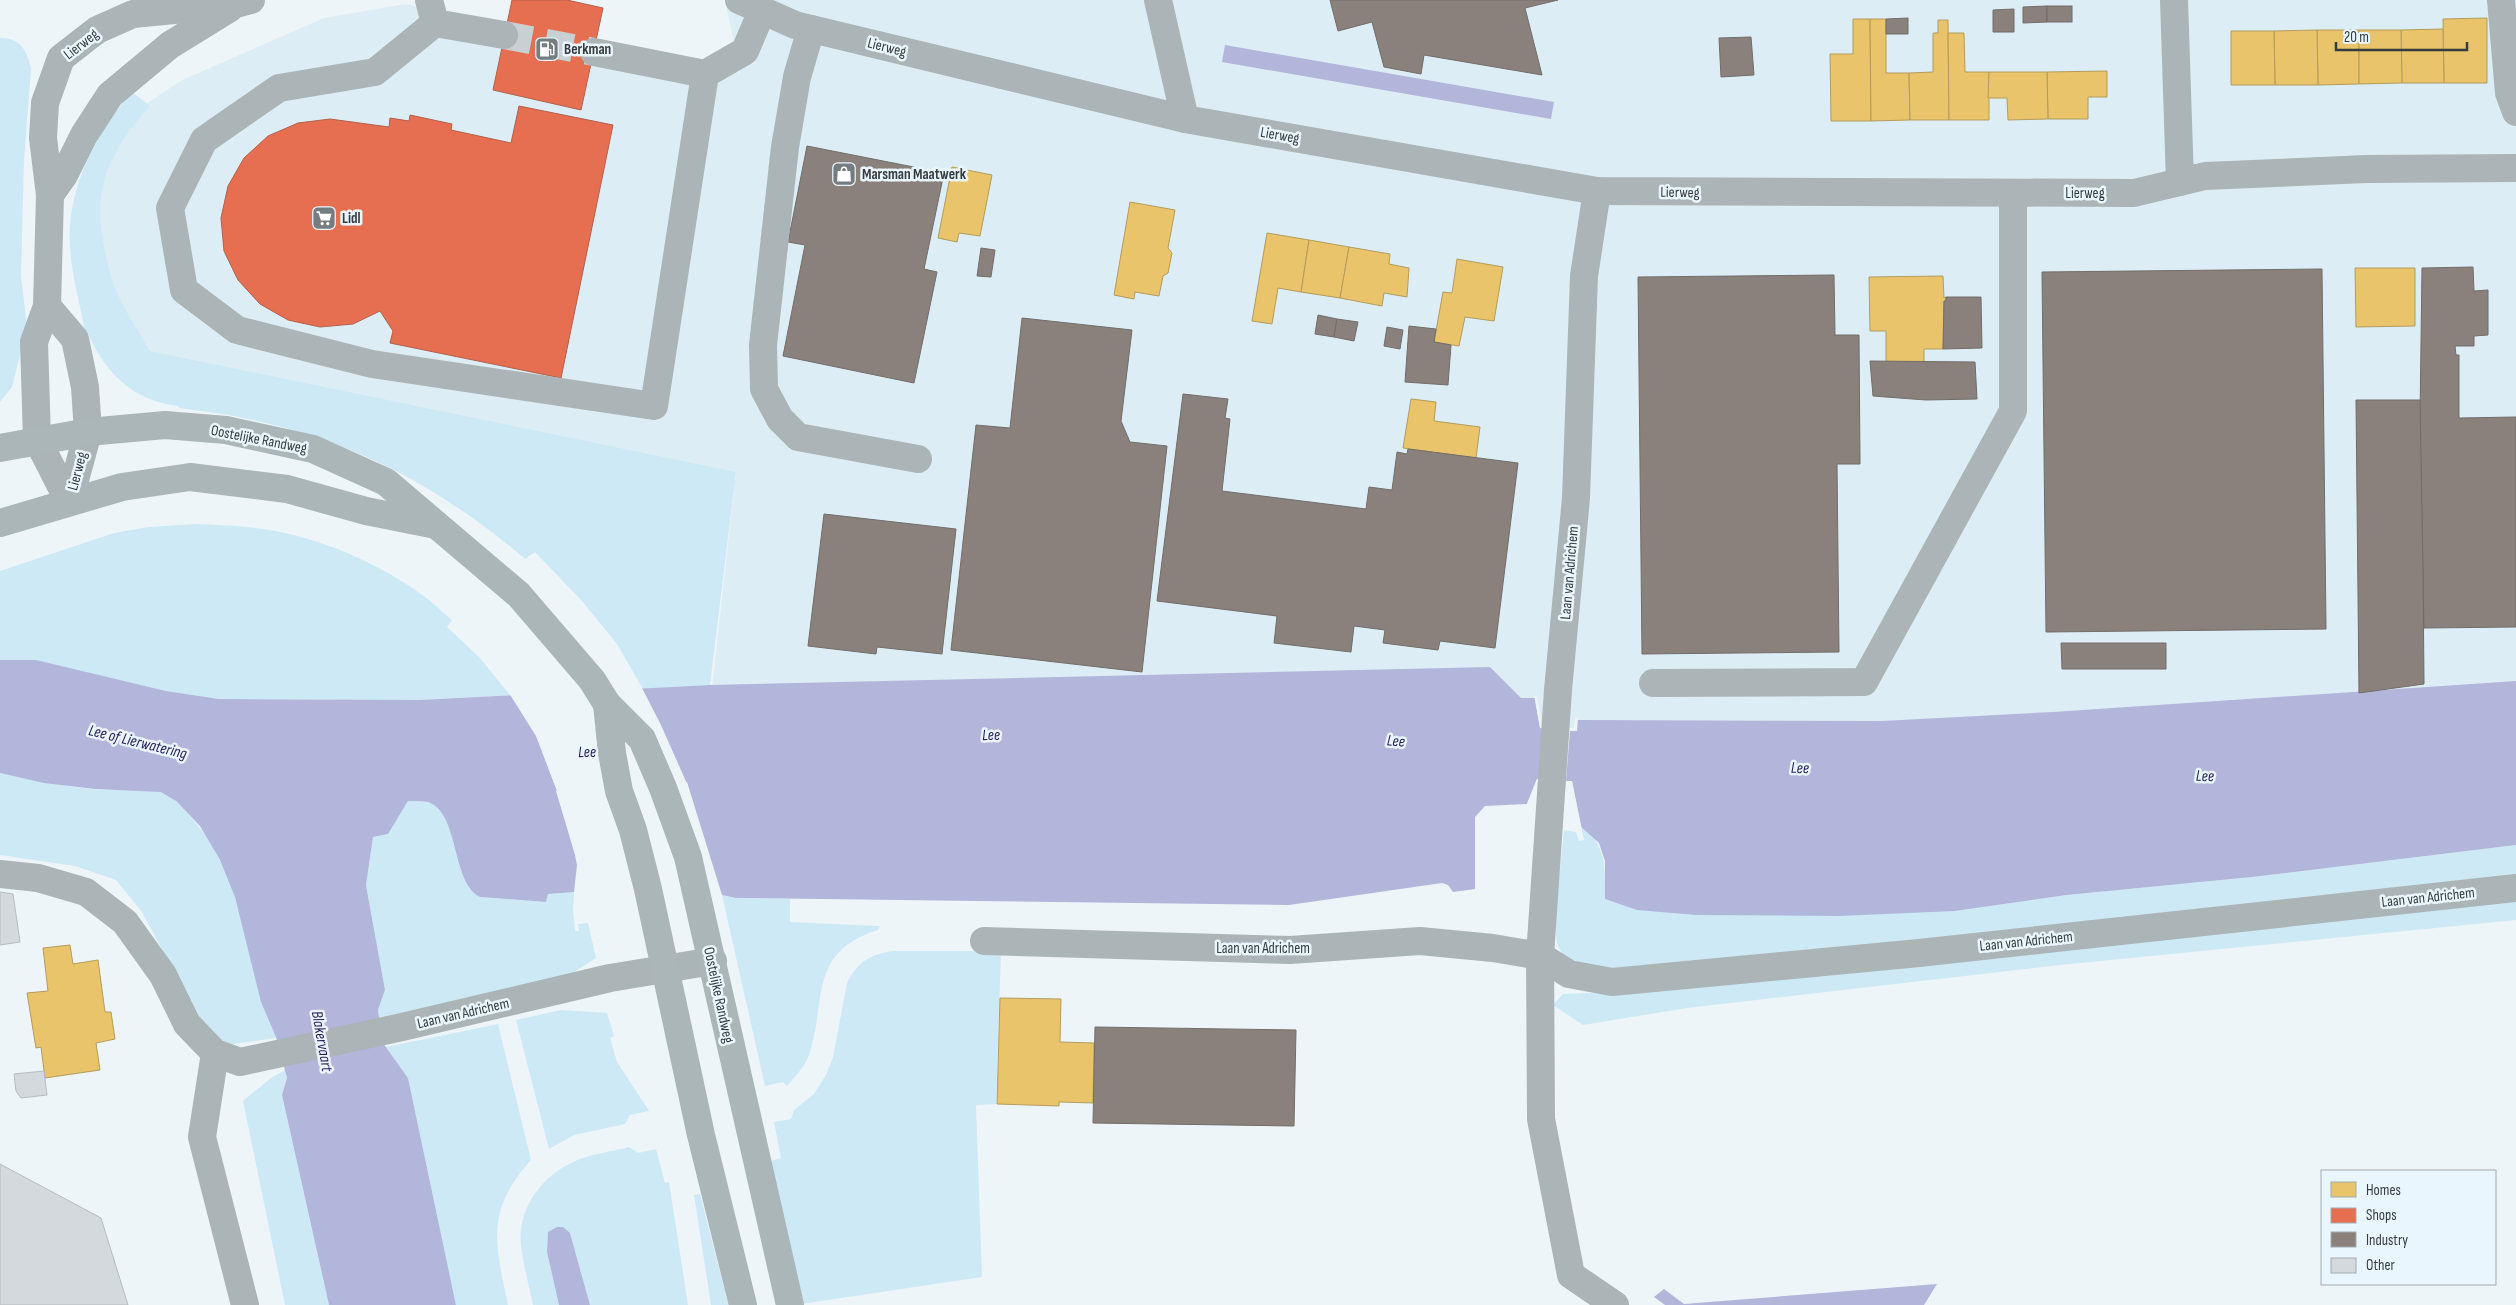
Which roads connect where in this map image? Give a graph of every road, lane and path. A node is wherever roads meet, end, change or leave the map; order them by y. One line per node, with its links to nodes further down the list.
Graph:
1 (1158, 0): 12 (street)
2 (2174, 0): 14 (street)
3 (2501, 0): 11 (street)
4 (243, 2): 17 (street, Lierweg); 17 (street, Lierweg)
5 (750, 6): 7 (street, Lierweg); 10 (street)
6 (432, 11): 8 (street); 10 (street)
7 (811, 28): 12 (street, Lierweg); 22 (street)
8 (504, 35)
9 (594, 52): 10 (street)
10 (705, 74)
11 (2516, 112)
12 (1185, 119): 15 (street, Lierweg)
13 (2516, 168): 14 (street, Lierweg)
14 (2180, 182): 16 (street, Lierweg)
15 (1597, 191): 16 (street, Lierweg); 31 (street, Laan van Adrichem)
16 (2013, 193): 26 (street)
17 (50, 195): 18 (street, Lierweg)
18 (47, 306): 19 (street, Lierweg); 20 (street, Lierweg)
19 (88, 432): 20 (main road, Oostelijke Randweg); 23 (street, Lierweg); 25 (main road, Oostelijke Randweg)
20 (36, 439): 21 (main road, Oostelijke Randweg); 23 (street, Lierweg)
21 (0, 448)
22 (918, 459)
23 (69, 502): 24 (main road, Oostelijke Randweg); 25 (main road, Oostelijke Randweg)
24 (0, 523)
25 (437, 526): 27 (main road, Oostelijke Randweg)
26 (1653, 683)
27 (607, 704): 32 (main road, Oostelijke Randweg); 33 (main road, Oostelijke Randweg)
28 (0, 874): 34 (street, Laan van Adrichem)
29 (2516, 888): 31 (street, Laan van Adrichem)
30 (984, 941): 31 (street, Laan van Adrichem)
31 (1540, 956): 38 (street, Laan van Adrichem)
32 (713, 961): 33 (street, Laan van Adrichem); 37 (main road, Oostelijke Randweg)
33 (666, 970): 34 (street, Laan van Adrichem); 36 (main road, Oostelijke Randweg)
34 (215, 1053): 35 (street)
35 (245, 1305)
36 (743, 1305)
37 (790, 1305)
38 (1615, 1305)

